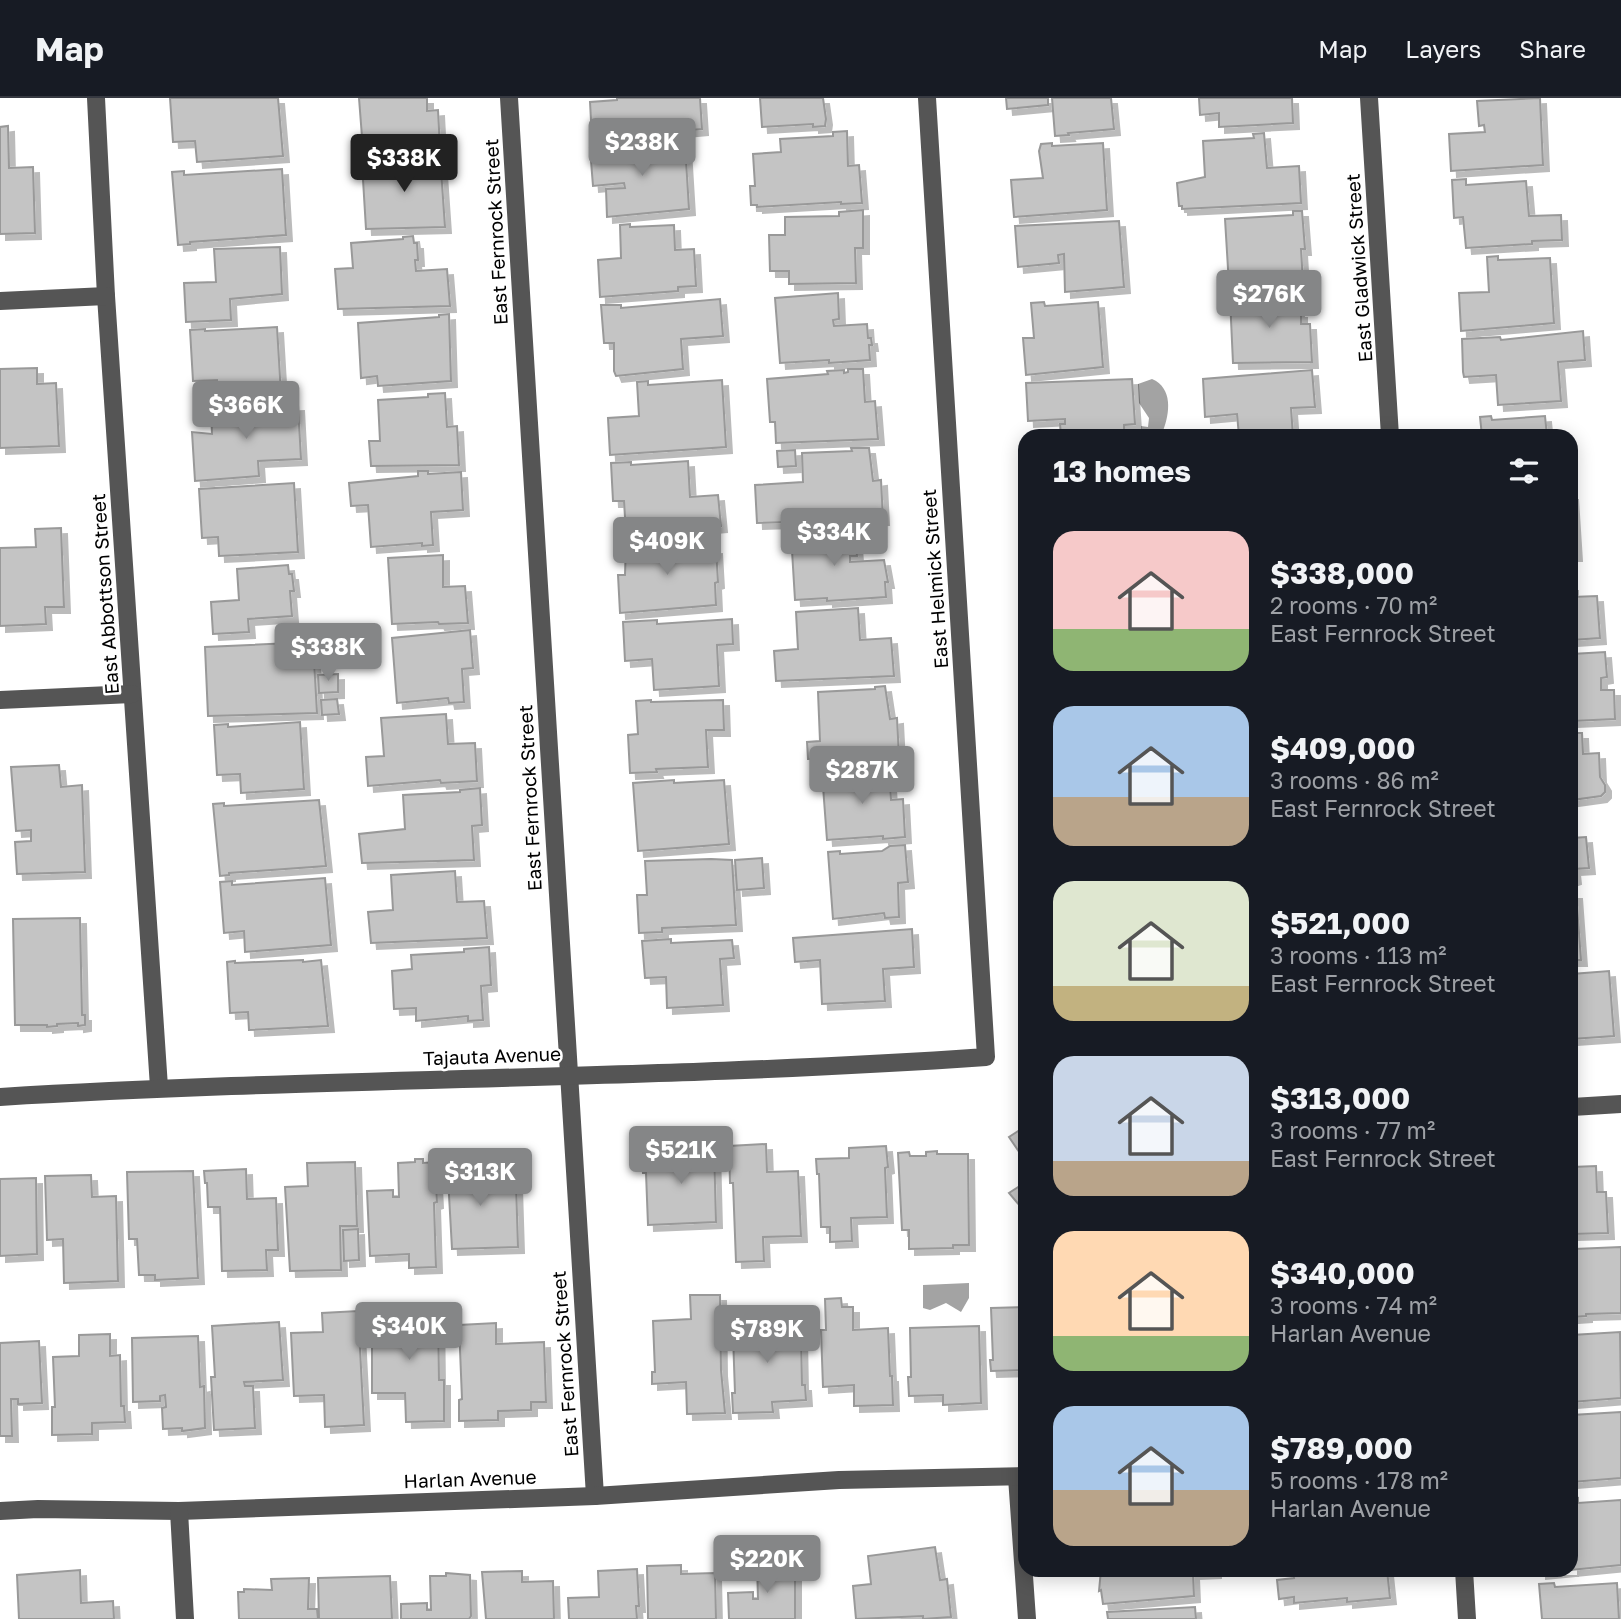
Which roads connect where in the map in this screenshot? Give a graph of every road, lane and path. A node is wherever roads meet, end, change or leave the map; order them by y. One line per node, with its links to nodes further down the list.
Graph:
1 (96, 98): 5 (street, East Abbottson Street)
2 (509, 98): 11 (street, East Fernrock Street)
3 (927, 98): 10 (street, East Helmick Street)
4 (1369, 98): 7 (street, East Gladwick Street)
5 (106, 296): 6 (street); 8 (street, East Abbottson Street)
6 (0, 300)
7 (1390, 429)
8 (132, 694): 9 (street); 12 (street, East Abbottson Street)
9 (0, 700)
10 (986, 1057): 11 (street, Tajauta Avenue)
11 (568, 1075): 12 (street, Tajauta Avenue); 17 (street, East Fernrock Street)
12 (159, 1087): 13 (street, Tajauta Avenue)
13 (0, 1097)
14 (1621, 1104): 15 (street)
15 (1578, 1107)
16 (1018, 1476): 17 (street, Harlan Avenue)
17 (595, 1496): 19 (street, Harlan Avenue)
18 (0, 1511): 19 (street, Harlan Avenue)
19 (179, 1511): 22 (street)
20 (1025, 1577): 23 (street)
21 (1464, 1577): 24 (street)
22 (185, 1619)
23 (1027, 1619)
24 (1467, 1619)

